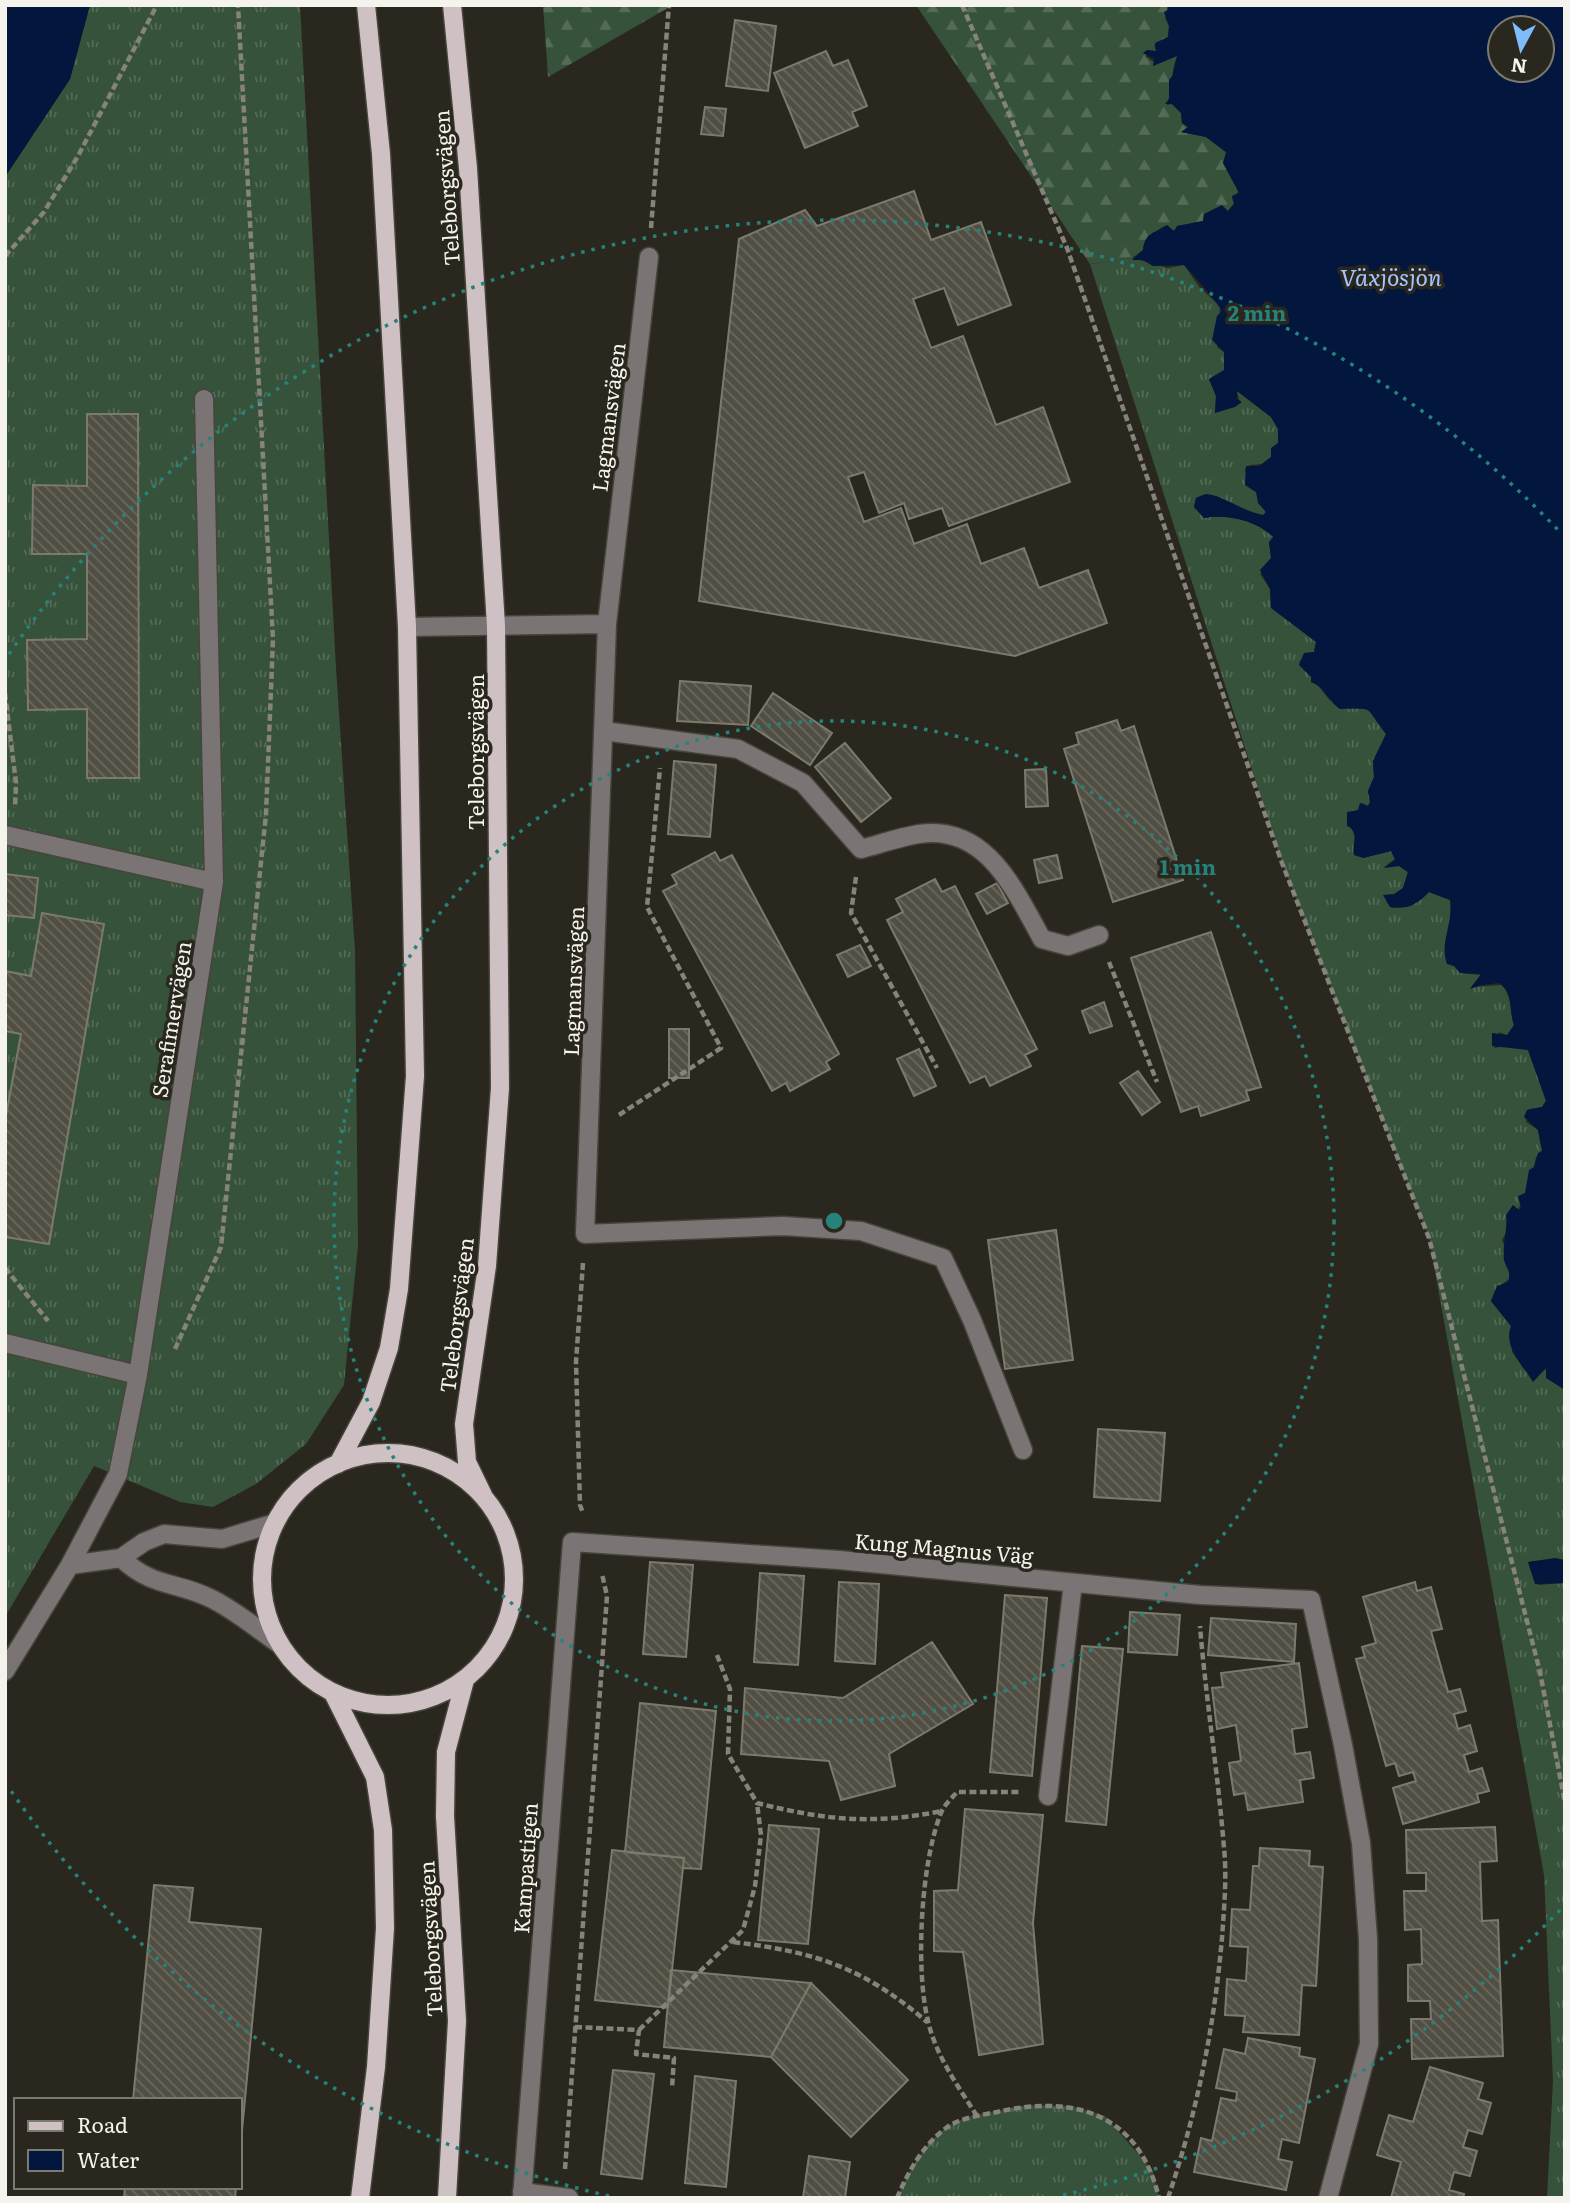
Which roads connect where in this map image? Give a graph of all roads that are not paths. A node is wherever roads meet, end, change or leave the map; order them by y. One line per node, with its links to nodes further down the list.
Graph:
1 (366, 5): 7 (main road)
2 (452, 5): 6 (main road, Teleborgsvägen)
3 (649, 257): 5 (street, Lagmansvägen)
4 (204, 399): 10 (street, Serafimervägen)
5 (607, 624): 6 (street); 8 (street, Lagmansvägen)
6 (496, 626): 7 (street); 16 (main road, Teleborgsvägen)
7 (407, 627): 15 (main road)
8 (604, 731): 11 (street); 14 (street, Lagmansvägen)
9 (9, 836): 10 (street)
10 (214, 882): 13 (street, Serafimervägen)
11 (1099, 935)
12 (5, 1343): 13 (street)
13 (138, 1375): 20 (street, Serafimervägen)
14 (1023, 1450)
15 (338, 1464): 16 (main road); 17 (main road)
16 (483, 1495): 24 (main road)
17 (275, 1523): 19 (street); 22 (main road)
18 (572, 1542): 21 (street, Kung Magnus Väg); 27 (street, Kampastigen)
19 (121, 1558): 20 (street); 22 (street)
20 (70, 1565): 23 (street, Serafimervägen)
21 (1073, 1583): 26 (street); 31 (street, Kung Magnus Väg)
22 (279, 1644): 25 (main road)
23 (5, 1671)
24 (465, 1680): 25 (main road); 29 (main road, Teleborgsvägen)
25 (333, 1693): 28 (main road, Teleborgsvägen)
26 (1048, 1796)
27 (522, 2195): 30 (street)
28 (360, 2198)
29 (447, 2198)
30 (569, 2198)
31 (1328, 2198)

